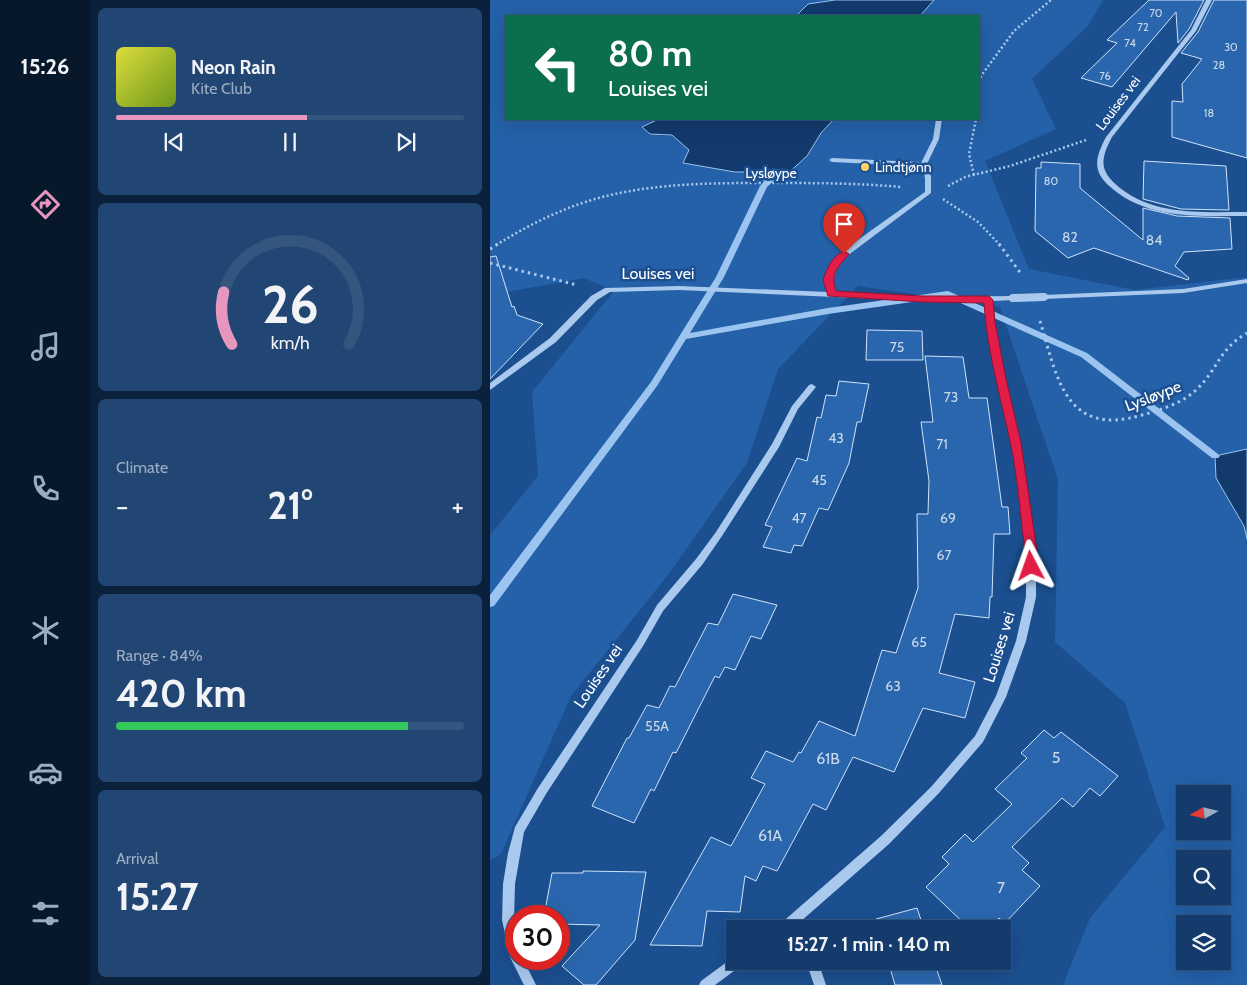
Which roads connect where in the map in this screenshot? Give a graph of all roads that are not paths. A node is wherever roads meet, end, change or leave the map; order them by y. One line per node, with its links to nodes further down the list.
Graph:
1 (1209, 0): 6 (street, Louises vei)
2 (939, 120): 4 (street)
3 (832, 160): 4 (street)
4 (923, 166): 5 (street)
5 (928, 193): 8 (street)
6 (1247, 214)
7 (1247, 281): 9 (street, Louises vei, bridge)
8 (832, 294): 9 (street, Louises vei); 10 (street, Louises vei)
9 (989, 300): 13 (street, Louises vei)
10 (490, 387)
11 (812, 387): 12 (street, Louises vei)
12 (508, 905)
13 (798, 920)
14 (523, 970): 17 (street, Louises vei)
15 (726, 970): 18 (street)
16 (815, 970): 19 (street)
17 (530, 985)
18 (705, 985)
19 (820, 985)

